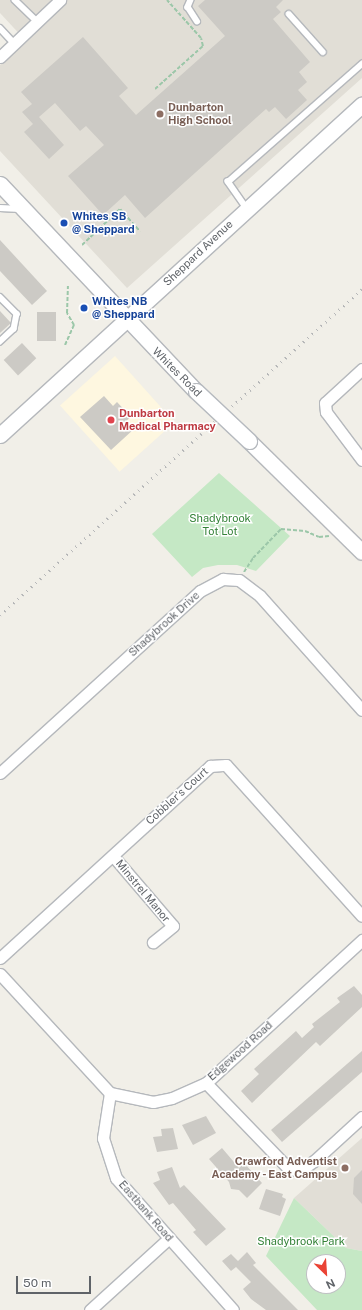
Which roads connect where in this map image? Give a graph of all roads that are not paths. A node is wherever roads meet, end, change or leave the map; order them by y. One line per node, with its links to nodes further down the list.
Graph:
1 (15, 0): 5 (lane)
2 (60, 0): 5 (street)
3 (191, 0): 6 (lane)
4 (289, 14): 9 (lane)
5 (37, 21): 8 (street)
6 (197, 21)
7 (0, 28): 8 (lane)
8 (14, 43): 10 (street)
9 (322, 52)
10 (0, 57)
11 (362, 64): 15 (lane)
12 (362, 105): 15 (main road, Sheppard Avenue)
13 (0, 184): 16 (main road, Whites Road)
14 (0, 208): 16 (lane)
15 (246, 208): 18 (main road, Sheppard Avenue)
16 (23, 209): 18 (main road, Whites Road)
17 (0, 297): 19 (lane)
18 (126, 320): 21 (main road, Sheppard Avenue); 23 (main road, Whites Road, bridge)
19 (0, 342)
20 (362, 369): 22 (street)
21 (0, 435)
22 (362, 460)
23 (362, 552)
24 (362, 710): 25 (street, Shadybrook Drive)
25 (0, 773)
26 (113, 856): 27 (street, Cobbler's Court); 29 (street, Minstrel Manor); 30 (street, Cobbler's Court)
27 (362, 916)
28 (362, 940): 32 (street, Edgewood Road)
29 (153, 942)
30 (0, 958)
31 (0, 974): 33 (street)
32 (206, 1083): 33 (street, Edgewood Road); 34 (street)
33 (110, 1093): 35 (street, Eastbank Road)
34 (362, 1118)
35 (169, 1238): 36 (street); 37 (street, Eastbank Road)
36 (90, 1310)
37 (233, 1310)

